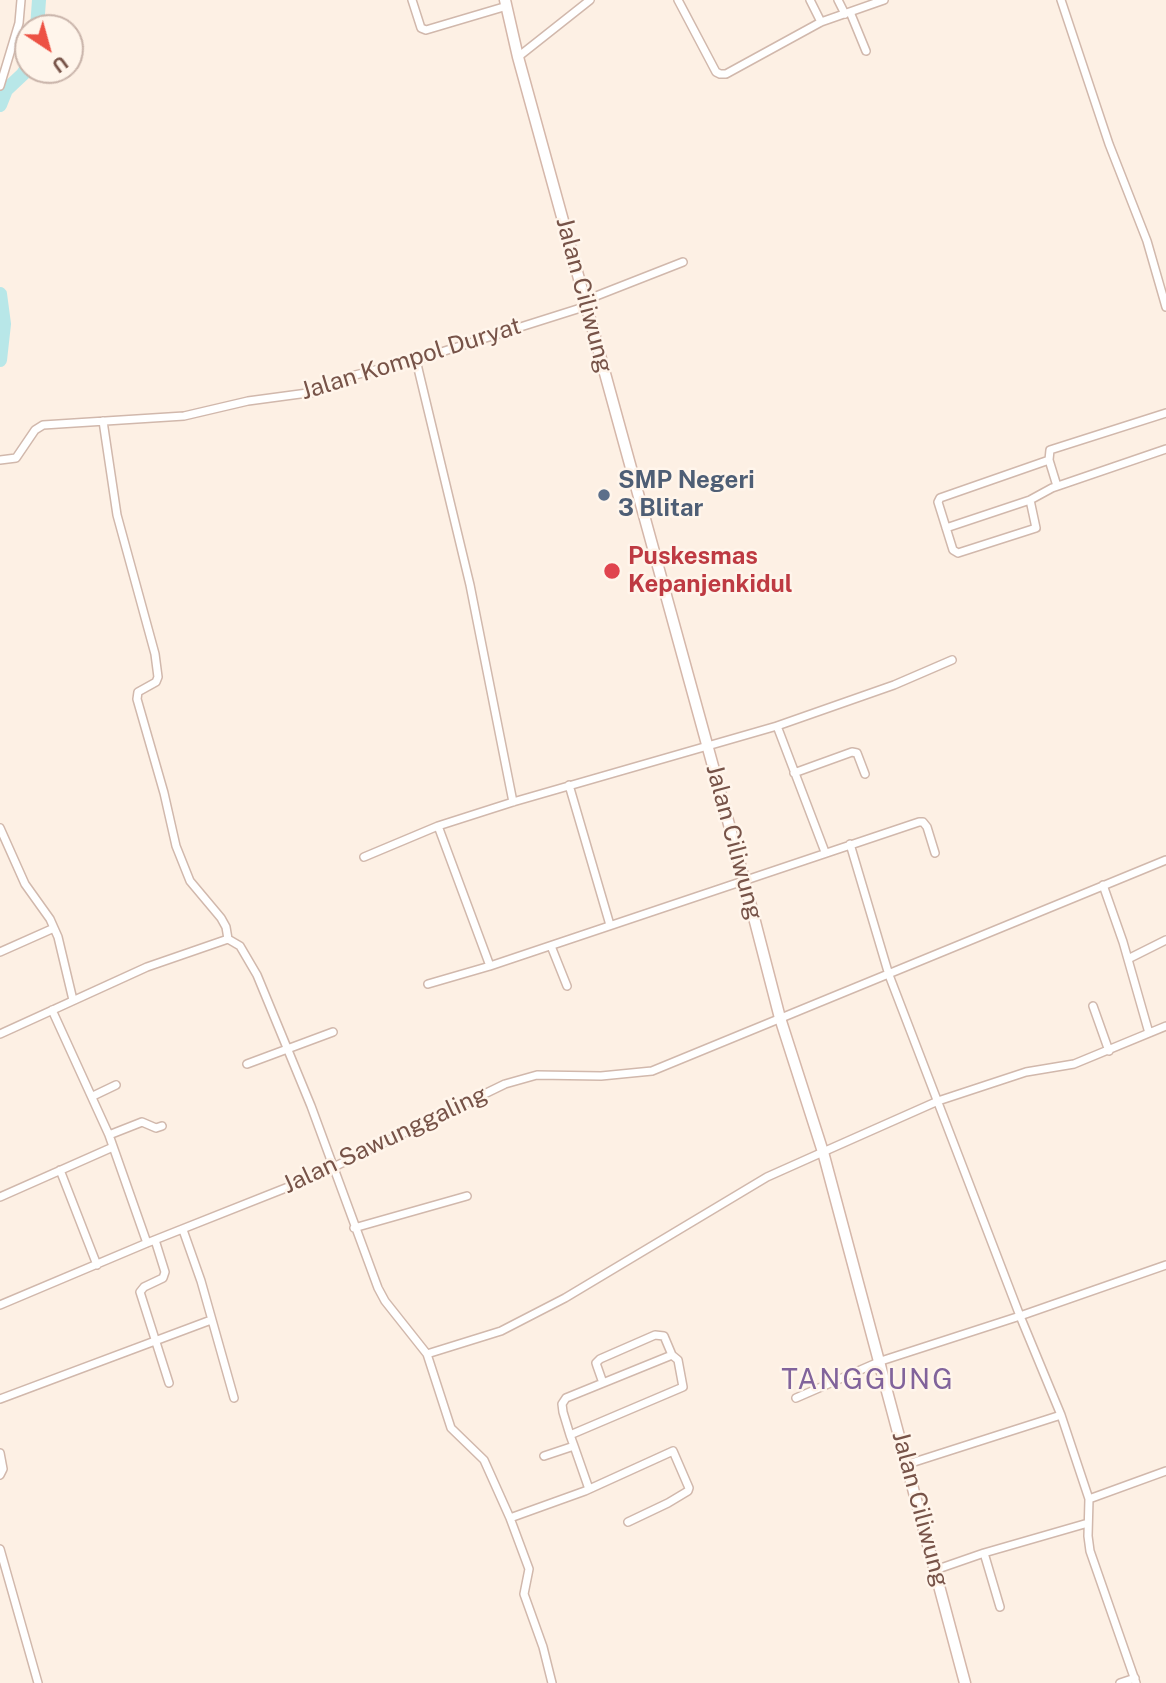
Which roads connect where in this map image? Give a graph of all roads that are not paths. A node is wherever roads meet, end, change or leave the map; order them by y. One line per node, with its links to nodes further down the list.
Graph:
1 (21, 0): 14 (street)
2 (412, 0): 9 (street)
3 (590, 0): 13 (street)
4 (677, 0): 11 (street)
5 (810, 0): 11 (street)
6 (838, 0): 10 (street)
7 (884, 0): 10 (street)
8 (1061, 0): 17 (street)
9 (506, 3): 13 (main road, Jalan Ciliwung)
10 (847, 13): 11 (street); 12 (street)
11 (821, 22)
12 (866, 51)
13 (518, 57): 16 (main road, Jalan Ciliwung)
14 (0, 86)
15 (683, 262): 16 (street, Jalan Kompol Duryat)
16 (587, 303): 18 (street, Jalan Kompol Duryat); 29 (main road, Jalan Ciliwung)
17 (1166, 307)
18 (416, 360): 20 (street, Jalan Kompol Duryat); 33 (street)
19 (1166, 413): 23 (street)
20 (103, 421): 22 (street, Jalan Kompol Duryat); 45 (street)
21 (1166, 449): 24 (street)
22 (0, 460)
23 (1046, 461): 24 (street); 26 (street)
24 (1054, 487): 25 (street)
25 (1030, 500): 26 (street); 26 (street)
26 (946, 528)
27 (952, 660): 28 (street)
28 (777, 726): 29 (street); 30 (street)
29 (708, 747): 32 (street); 41 (main road, Jalan Ciliwung)
30 (794, 773): 31 (street); 37 (street)
31 (864, 774)
32 (569, 785): 33 (street); 43 (street)
33 (513, 802): 34 (street)
34 (438, 826): 39 (street); 50 (street)
35 (0, 828): 44 (street)
36 (850, 844): 37 (street); 38 (street); 51 (street)
37 (825, 852): 41 (street)
38 (935, 853)
39 (364, 857)
40 (1166, 860): 42 (street, Jalan Sawunggaling)
41 (744, 879): 43 (street); 57 (main road, Jalan Ciliwung)
42 (1103, 885): 49 (street); 51 (street, Jalan Sawunggaling)
43 (610, 926): 47 (street)
44 (54, 928): 48 (street); 54 (street)
45 (228, 939): 54 (street); 62 (street)
46 (1166, 940): 49 (street)
47 (551, 946): 50 (street); 53 (street)
48 (0, 952)
49 (1128, 959): 60 (street)
50 (490, 966): 52 (street)
51 (889, 975): 57 (street, Jalan Sawunggaling); 67 (street)
52 (428, 984)
53 (567, 986)
54 (73, 1000): 56 (street)
55 (1093, 1006): 63 (street)
56 (52, 1010): 61 (street); 66 (street)
57 (780, 1018): 71 (main road, Jalan Ciliwung); 72 (street, Jalan Sawunggaling)
58 (1165, 1028): 60 (street)
59 (333, 1032): 62 (street)
60 (1149, 1032): 63 (street)
61 (0, 1034)
62 (288, 1048): 64 (street); 72 (street)
63 (1109, 1051): 67 (street)
64 (247, 1064)
65 (116, 1085): 66 (street)
66 (93, 1096): 69 (street)
67 (938, 1101): 71 (street); 82 (street)
68 (162, 1126): 69 (street)
69 (109, 1135): 70 (street)
70 (113, 1147): 73 (street); 78 (street)
71 (823, 1152): 85 (street); 87 (main road, Jalan Ciliwung)
72 (333, 1167): 76 (street); 77 (street, Jalan Sawunggaling)
73 (60, 1170): 75 (street); 79 (street)
74 (467, 1196): 76 (street)
75 (0, 1197)
76 (354, 1228): 85 (street)
77 (183, 1230): 78 (street, Jalan Sawunggaling); 83 (street)
78 (151, 1242): 79 (street, Jalan Sawunggaling); 84 (street)
79 (97, 1265): 81 (street, Jalan Sawunggaling)
80 (1166, 1265): 82 (street)
81 (0, 1305)
82 (1020, 1316): 87 (street); 93 (street)
83 (211, 1320): 84 (street); 90 (street)
84 (156, 1341): 89 (street); 92 (street)
85 (427, 1354): 103 (street)
86 (672, 1355): 88 (street); 88 (street); 94 (street)
87 (881, 1362): 91 (street); 98 (main road, Jalan Ciliwung)
88 (603, 1383): 94 (street)
89 (169, 1384)
90 (234, 1398)
91 (796, 1398)
92 (0, 1399)
93 (1060, 1415): 98 (street); 102 (street)
94 (570, 1435): 95 (street)
95 (574, 1446): 97 (street); 101 (street)
96 (0, 1453): 100 (street)
97 (544, 1456)
98 (908, 1464): 108 (main road, Jalan Ciliwung)
99 (1166, 1471): 102 (street)
100 (0, 1475)
101 (589, 1489): 103 (street); 104 (street)
102 (1089, 1499): 105 (street)
103 (510, 1518): 112 (street)
104 (628, 1522)
105 (1088, 1522): 107 (street); 110 (street)
106 (0, 1549): 111 (street)
107 (984, 1553): 108 (street); 109 (street)
108 (935, 1570): 113 (main road, Jalan Ciliwung)
109 (1000, 1607)
110 (1135, 1680): 114 (street)
111 (38, 1683)
112 (552, 1683)
113 (965, 1683)
114 (1120, 1683)

